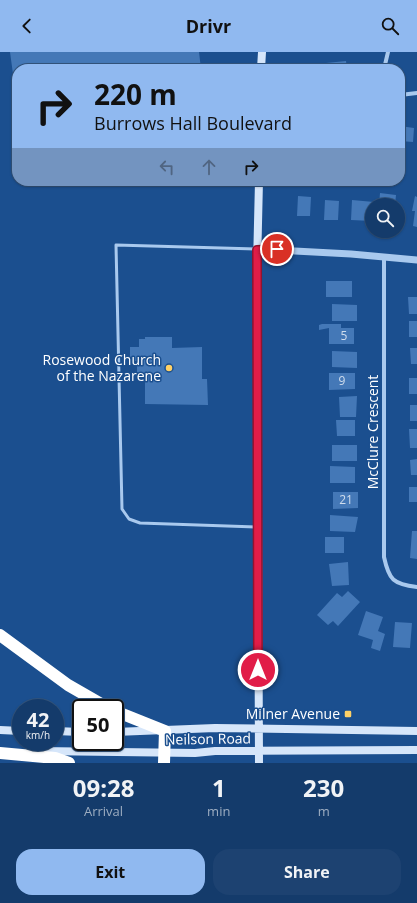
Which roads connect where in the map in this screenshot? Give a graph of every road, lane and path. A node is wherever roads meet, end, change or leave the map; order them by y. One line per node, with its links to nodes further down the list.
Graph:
1 (262, 52): 3 (main road)
2 (388, 52): 4 (street)
3 (261, 64)
4 (385, 64)
5 (417, 93): 6 (street)
6 (405, 94)
7 (259, 186): 8 (main road)
8 (257, 250): 9 (street); 11 (main road); 11 (lane)
9 (384, 256): 10 (street); 12 (street, McClure Crescent)
10 (417, 260)
11 (258, 527): 25 (main road)
12 (417, 587)
13 (0, 635): 14 (highway)
14 (92, 699)
15 (124, 715): 18 (highway)
16 (0, 730): 17 (main road)
17 (12, 731)
18 (165, 731): 19 (main road, Neilson Road); 20 (main road, Neilson Road); 23 (highway)
19 (417, 731)
20 (124, 732)
21 (417, 750): 23 (main road, Neilson Road)
22 (0, 752): 23 (main road, Neilson Road); 24 (highway)
23 (164, 758)
24 (69, 763)
25 (259, 763)

